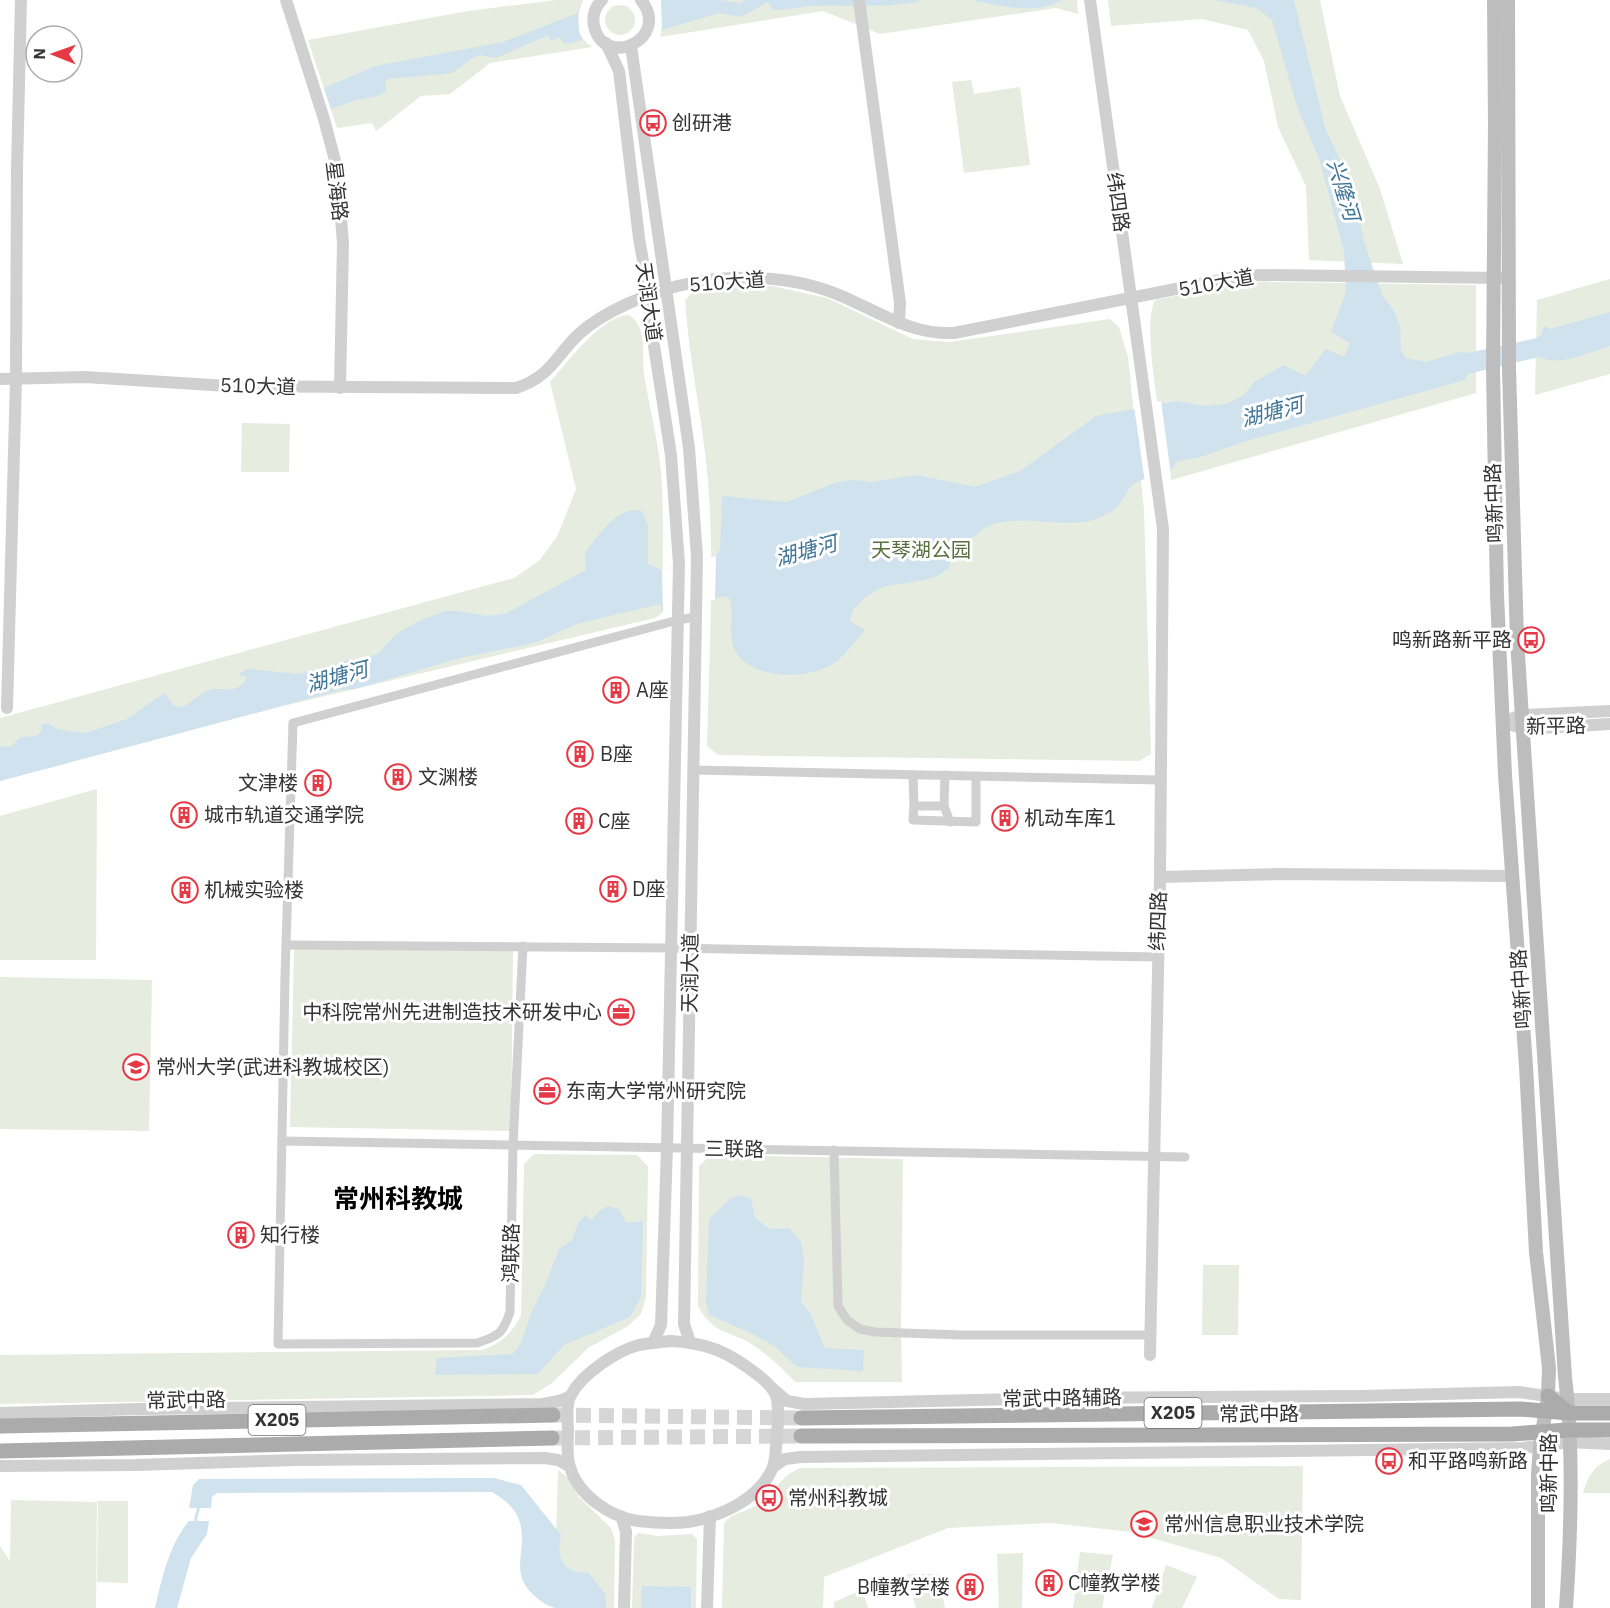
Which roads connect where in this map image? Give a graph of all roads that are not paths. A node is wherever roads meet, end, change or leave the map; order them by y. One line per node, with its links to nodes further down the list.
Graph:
1 (21, 0): 18 (street)
2 (286, 0): 19 (street, 星海路)
3 (602, 0): 9 (street, 天润大道)
4 (641, 0): 10 (street)
5 (1090, 0): 15 (street, 纬四路)
6 (1494, 0): 11 (main road, 鸣新中路)
7 (1508, 0): 12 (main road, 鸣新中路)
8 (860, 6): 16 (street)
9 (606, 43): 10 (street); 14 (street, 天润大道)
10 (631, 46): 13 (street, 天润大道)
11 (1494, 277): 12 (street, 510大道); 15 (street, 510大道); 24 (main road, 鸣新中路)
12 (1509, 278): 25 (main road, 鸣新中路)
13 (666, 290): 14 (street, 510大道); 16 (street, 510大道); 21 (street, 天润大道)
14 (650, 296): 19 (street, 510大道); 20 (street, 天润大道)
15 (1132, 299): 16 (street, 510大道); 31 (street, 纬四路)
16 (899, 323)
17 (0, 379): 18 (street, 510大道)
18 (16, 379): 19 (street, 510大道); 22 (street)
19 (340, 388)
20 (679, 614): 21 (street); 37 (street); 39 (street, 天润大道)
21 (696, 617): 27 (street, 天润大道)
22 (7, 708)
23 (1610, 711): 25 (street, 新平路)
24 (1503, 722): 25 (street, 新平路); 35 (main road, 鸣新中路)
25 (1523, 722): 26 (street, 新平路); 57 (main road, 鸣新中路)
26 (1610, 724)
27 (694, 770): 28 (street); 40 (street, 天润大道)
28 (913, 775): 29 (street); 32 (street)
29 (945, 776): 30 (street); 33 (street)
30 (976, 776): 31 (street); 34 (street)
31 (1160, 780): 36 (street, 纬四路)
32 (914, 806): 33 (street); 34 (street)
33 (944, 806): 34 (street)
34 (950, 822)
35 (1512, 876): 36 (street); 56 (main road, 鸣新中路)
36 (1160, 877): 41 (street, 纬四路)
37 (286, 945): 38 (street); 42 (street)
38 (523, 946): 39 (street); 43 (street, 鸿联路)
39 (671, 948): 40 (street); 44 (street, 天润大道)
40 (691, 949): 41 (street); 45 (street, 天润大道)
41 (1157, 957): 47 (street, 纬四路)
42 (283, 1141): 43 (street, 三联路); 43 (street, 鸿联路)
43 (513, 1145): 44 (street, 三联路)
44 (668, 1148): 45 (street, 三联路); 51 (street, 天润大道)
45 (686, 1148): 46 (street, 三联路); 50 (street, 天润大道)
46 (834, 1150): 47 (street, 三联路); 49 (street)
47 (1153, 1156): 48 (street, 三联路); 49 (street, 纬四路)
48 (1185, 1156)
49 (1150, 1335): 52 (street, 纬四路)
50 (690, 1342): 51 (street); 53 (street)
51 (653, 1343): 54 (street)
52 (1150, 1355)
53 (772, 1388): 56 (street, 常武中路辅路); 72 (street)
54 (569, 1397): 58 (street); 71 (street)
55 (1610, 1399): 57 (street)
56 (1547, 1403): 57 (main road, 常武中路 / X205); 61 (main road, 常武中路 / X205); 67 (main road, 鸣新中路)
57 (1568, 1406): 59 (main road, 常武中路 / X205); 64 (main road, 鸣新中路)
58 (0, 1413)
59 (1610, 1413)
60 (554, 1415): 62 (main road, 常武中路 / X205)
61 (801, 1418)
62 (0, 1426)
63 (1610, 1430): 64 (main road, 常武中路 / X205)
64 (1573, 1434): 67 (main road, 常武中路 / X205); 68 (street); 78 (main road, 鸣新中路)
65 (801, 1436): 67 (main road, 常武中路 / X205)
66 (552, 1438): 69 (main road, X205)
67 (1542, 1439): 72 (street); 77 (main road, 鸣新中路)
68 (1610, 1444)
69 (0, 1451)
70 (0, 1466): 71 (street)
71 (569, 1466): 74 (street)
72 (773, 1467): 73 (street)
73 (710, 1516): 74 (street); 76 (street)
74 (622, 1518): 75 (street)
75 (624, 1608)
76 (707, 1608)
77 (1538, 1608)
78 (1566, 1608)

